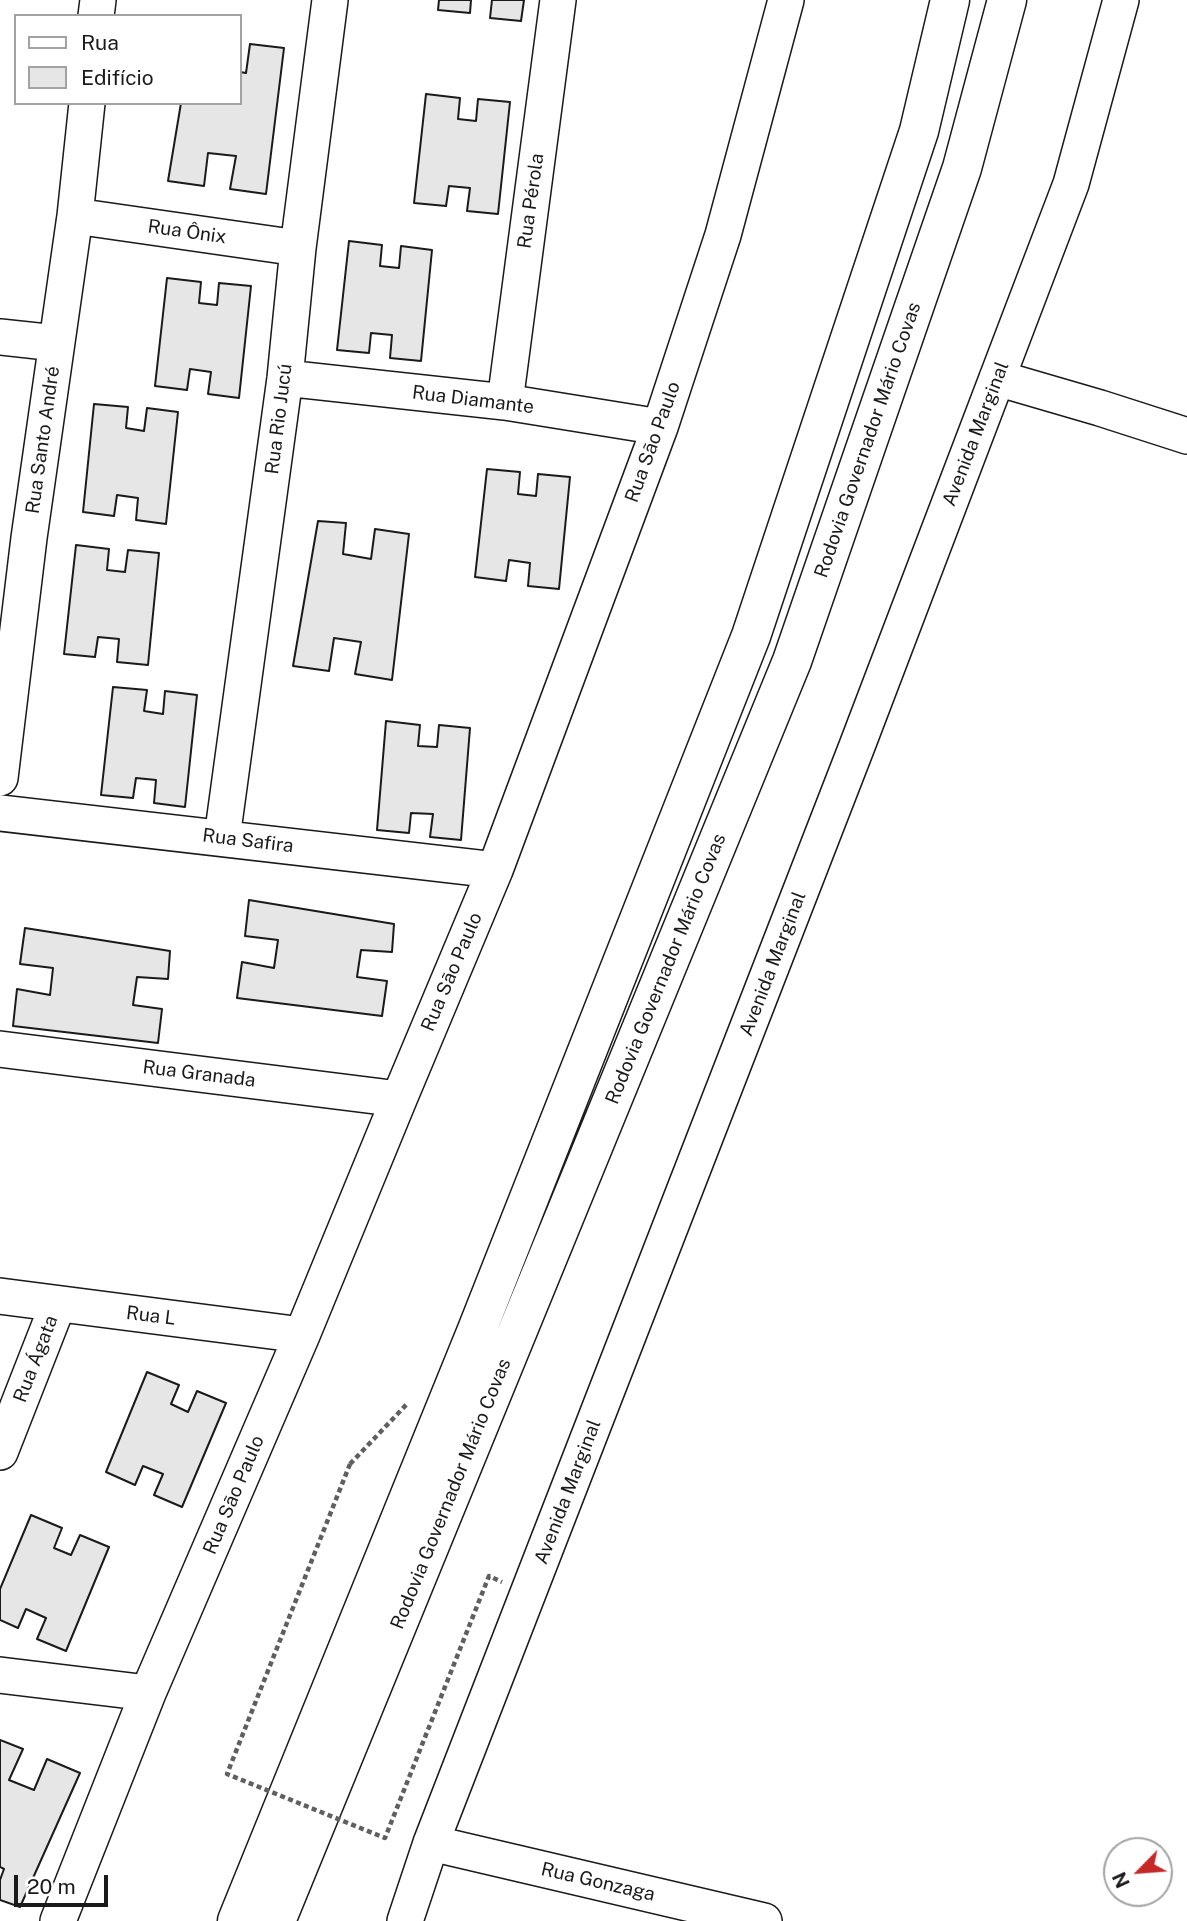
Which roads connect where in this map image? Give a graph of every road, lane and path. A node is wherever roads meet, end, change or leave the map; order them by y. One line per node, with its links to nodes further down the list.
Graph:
1 (330, 0): 9 (street, Rua Rio Jucú)
2 (558, 0): 14 (street, Rua Pérola)
3 (786, 0): 15 (street, Rua São Paulo)
4 (950, 0): 34 (main road, Rodovia Governador Mário Covas)
5 (1007, 0): 35 (main road, Rodovia Governador Mário Covas)
6 (1121, 0): 13 (street, Avenida Marginal)
7 (87, 105): 8 (street, Rua Santo André)
8 (75, 216): 9 (street, Rua Ônix); 11 (street, Rua Santo André)
9 (298, 248): 12 (street, Rua Rio Jucú)
10 (0, 337): 11 (street)
11 (57, 343): 17 (street, Rua Santo André)
12 (285, 378): 14 (street, Rua Diamante); 20 (street, Rua Rio Jucú)
13 (997, 378): 16 (street); 32 (street, Avenida Marginal)
14 (505, 402): 15 (street, Rua Diamante)
15 (660, 427): 21 (street, Rua São Paulo)
16 (1187, 436)
17 (15, 536): 18 (street, Rua Santo André)
18 (0, 778)
19 (0, 813): 20 (street, Rua Safira)
20 (222, 838): 21 (street, Rua Safira)
21 (495, 870): 23 (street, Rua São Paulo)
22 (0, 1049): 23 (street, Rua Granada)
23 (399, 1099): 26 (street, Rua São Paulo)
24 (0, 1296): 25 (street, Rua L)
25 (58, 1304): 26 (street, Rua L); 27 (street, Rua Ágata)
26 (302, 1335): 31 (street, Rua São Paulo)
27 (0, 1452)
28 (350, 1464): 29 (path, bridge)
29 (502, 1582)
30 (0, 1675): 31 (street)
31 (148, 1693): 33 (street, Rua São Paulo)
32 (432, 1843): 36 (street, Avenida Marginal); 37 (street, Rua Gonzaga)
33 (58, 1921)
34 (237, 1921)
35 (276, 1921)
36 (405, 1921)
37 (764, 1921)

